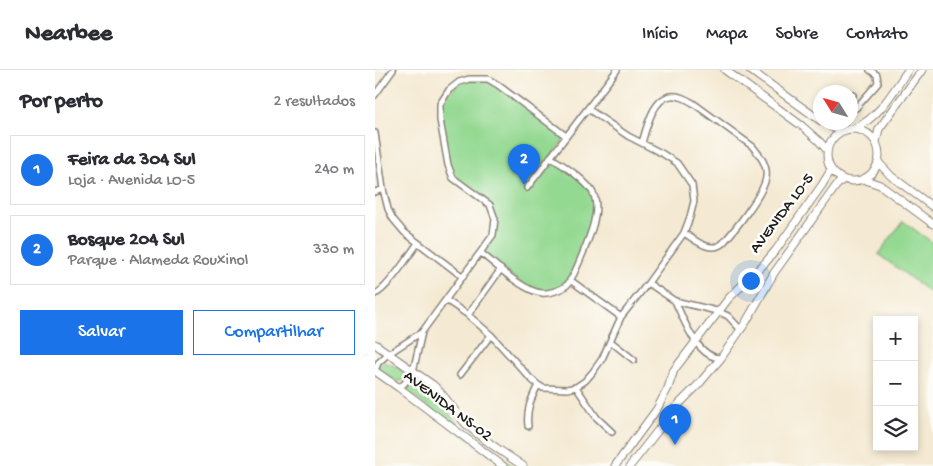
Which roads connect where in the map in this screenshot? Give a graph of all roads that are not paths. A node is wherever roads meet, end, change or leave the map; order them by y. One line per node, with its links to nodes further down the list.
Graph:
1 (393, 70): 9 (street)
2 (609, 70): 8 (street)
3 (725, 70): 23 (main road)
4 (750, 70): 12 (main road)
5 (870, 70): 10 (street)
6 (908, 70): 13 (main road)
7 (922, 70): 20 (main road)
8 (616, 72): 11 (street)
9 (375, 95)
10 (858, 106)
11 (588, 109): 19 (street); 21 (street)
12 (813, 116)
13 (858, 127)
14 (858, 129): 20 (main road)
15 (836, 130): 17 (main road)
16 (844, 130): 17 (main road)
17 (840, 132): 23 (main road)
18 (375, 133): 22 (street)
19 (566, 136): 24 (street); 36 (street)
20 (876, 142): 25 (main road)
21 (642, 143): 34 (street); 34 (street)
22 (376, 144): 30 (street)
23 (827, 150): 26 (main road)
24 (551, 157): 29 (street); 39 (street)
25 (878, 162): 27 (main road); 32 (main road)
26 (831, 170): 28 (main road); 44 (main road, AVENIDA LO-5)
27 (863, 179): 28 (main road); 33 (main road)
28 (842, 180): 47 (main road, AVENIDA LO-5)
29 (527, 188)
30 (383, 189): 31 (street); 35 (street)
31 (375, 192)
32 (933, 207)
33 (933, 224)
34 (684, 233): 40 (street)
35 (418, 243): 38 (street); 41 (street)
36 (481, 253): 37 (street); 38 (street)
37 (501, 270): 39 (street); 45 (street)
38 (463, 277): 42 (street)
39 (570, 280): 46 (street)
40 (648, 283): 43 (street); 46 (street)
41 (375, 294)
42 (446, 300): 45 (street); 48 (street)
43 (675, 301): 44 (street); 51 (street)
44 (717, 311): 47 (street); 51 (main road, AVENIDA LO-5)
45 (468, 315): 49 (street)
46 (621, 317): 50 (street)
47 (741, 330): 54 (main road, AVENIDA LO-5)
48 (422, 332): 53 (street); 57 (street)
49 (491, 335): 58 (street); 59 (street)
50 (610, 341): 55 (street); 61 (street)
51 (695, 342): 54 (street); 66 (main road, AVENIDA LO-5)
52 (375, 344): 53 (main road, AVENIDA NS-02)
53 (388, 354): 56 (street); 57 (main road, AVENIDA NS-02)
54 (721, 358): 67 (main road, AVENIDA LO-5)
55 (634, 360)
56 (375, 371): 60 (main road, AVENIDA NS-02)
57 (413, 372): 60 (street); 65 (main road, AVENIDA NS-02)
58 (460, 375)
59 (538, 385): 61 (street); 62 (street)
60 (398, 387): 64 (main road, AVENIDA NS-02)
61 (576, 387): 63 (street)
62 (528, 426)
63 (612, 432)
64 (503, 466)
65 (523, 466)
66 (615, 466)
67 (630, 466)

